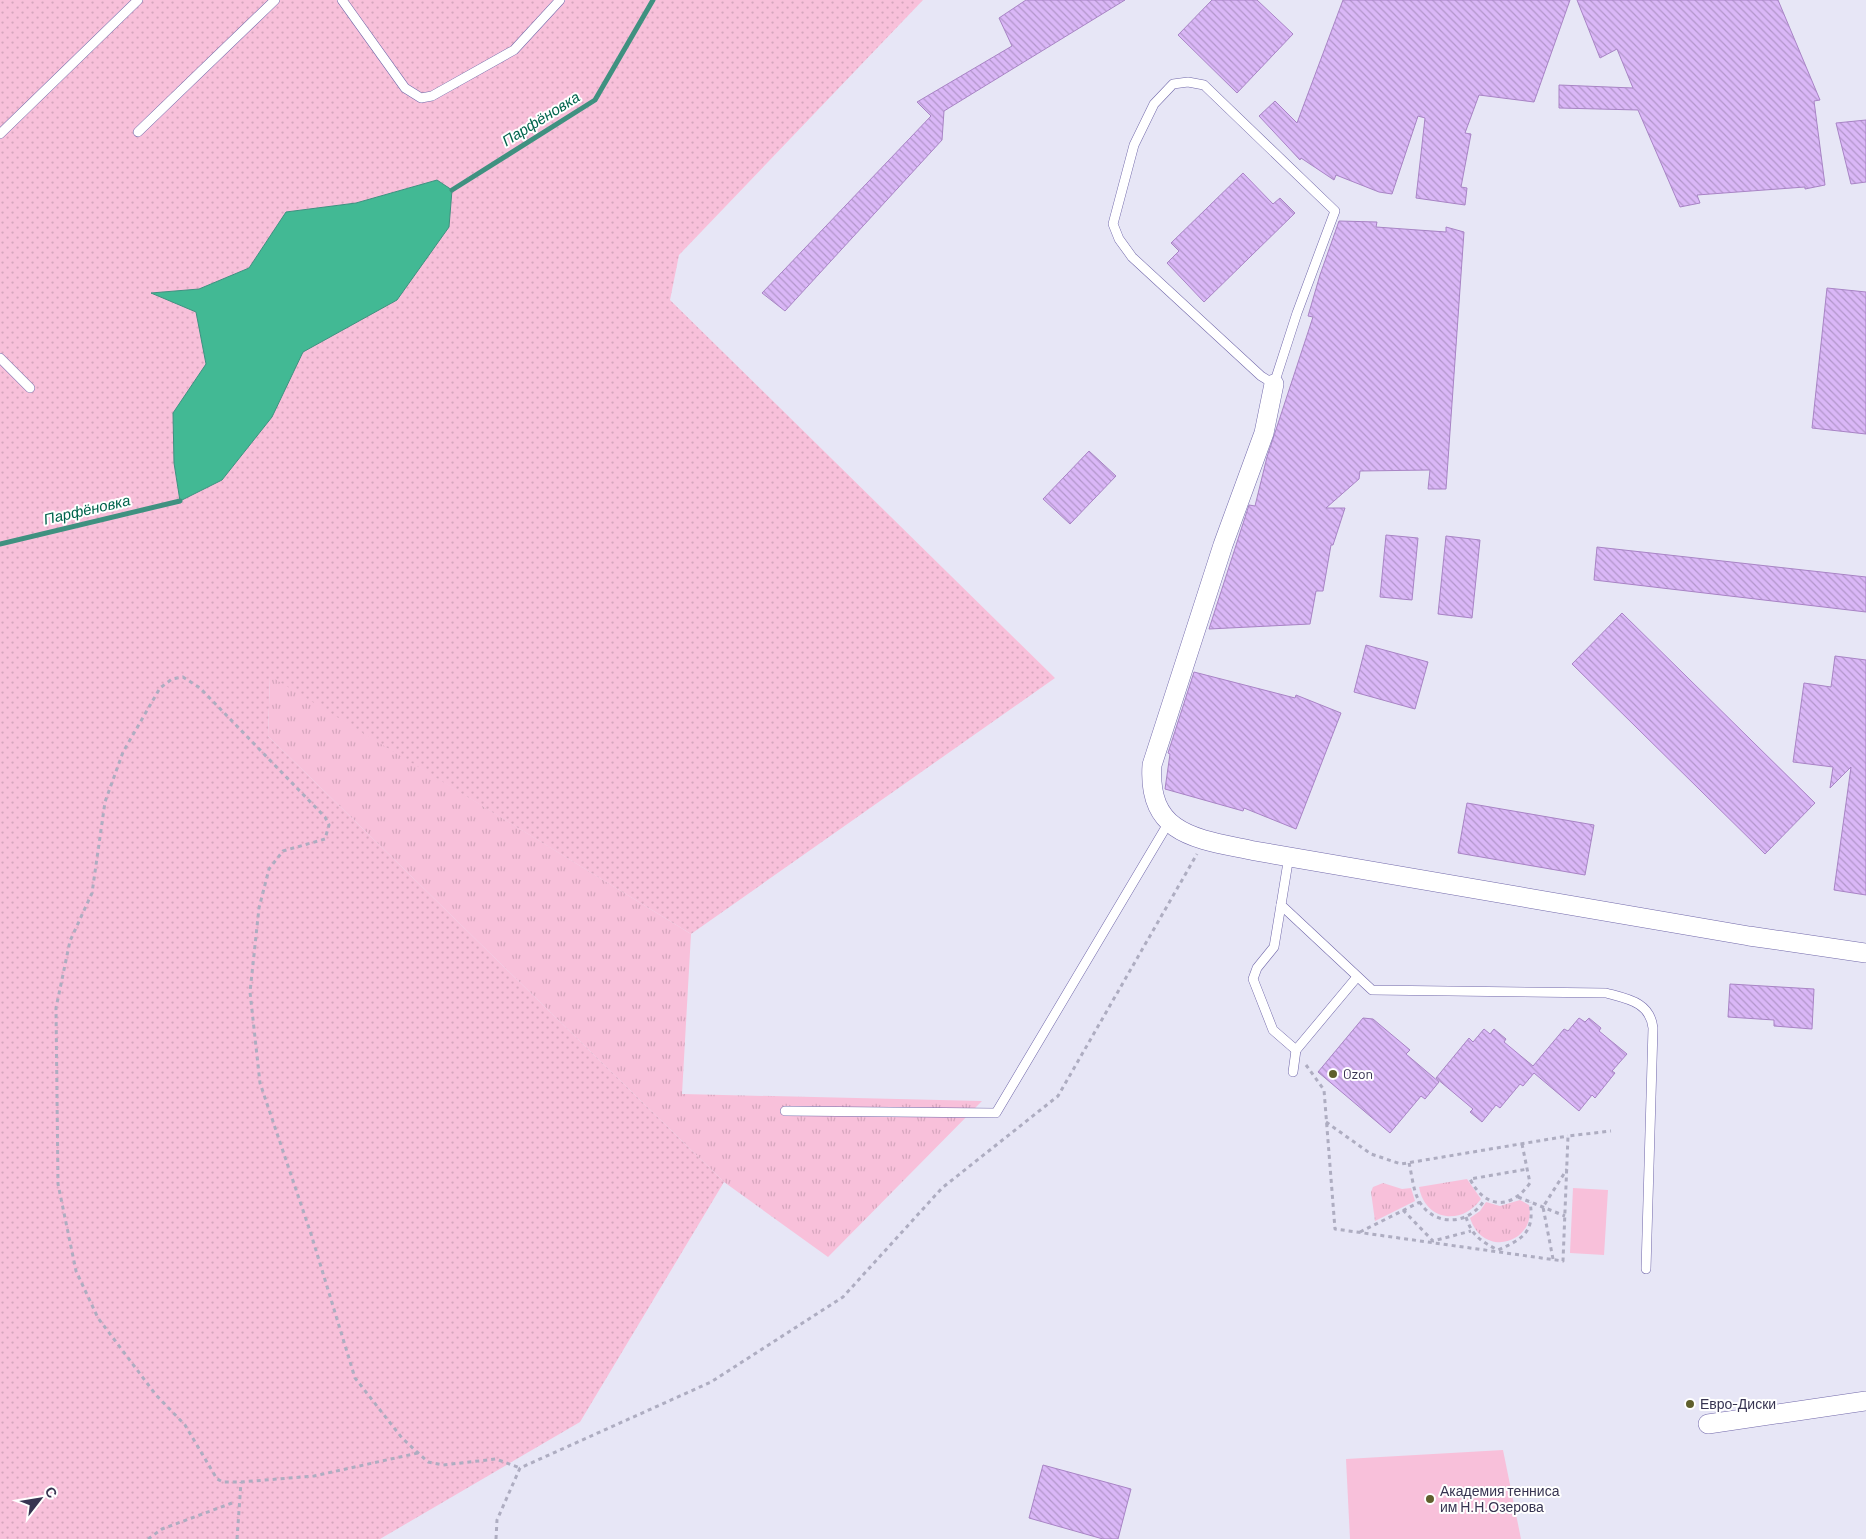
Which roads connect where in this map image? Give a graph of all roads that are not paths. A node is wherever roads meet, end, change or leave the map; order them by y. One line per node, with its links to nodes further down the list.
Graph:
1 (138, 0): 6 (lane)
2 (275, 0): 5 (lane)
3 (342, 0): 4 (lane)
4 (560, 0)
5 (138, 132)
6 (0, 134)
7 (0, 358): 9 (lane)
8 (1274, 384): 8 (lane); 10 (street)
9 (30, 388)
10 (1169, 822): 11 (street); 17 (lane)
11 (1289, 856): 12 (lane); 13 (street)
12 (1281, 904): 14 (lane); 15 (lane)
13 (1866, 953)
14 (1357, 977): 15 (lane); 18 (lane)
15 (1296, 1050): 16 (lane)
16 (1293, 1072)
17 (785, 1110)
18 (1646, 1269)
19 (1866, 1401): 20 (street)
20 (1708, 1424)

